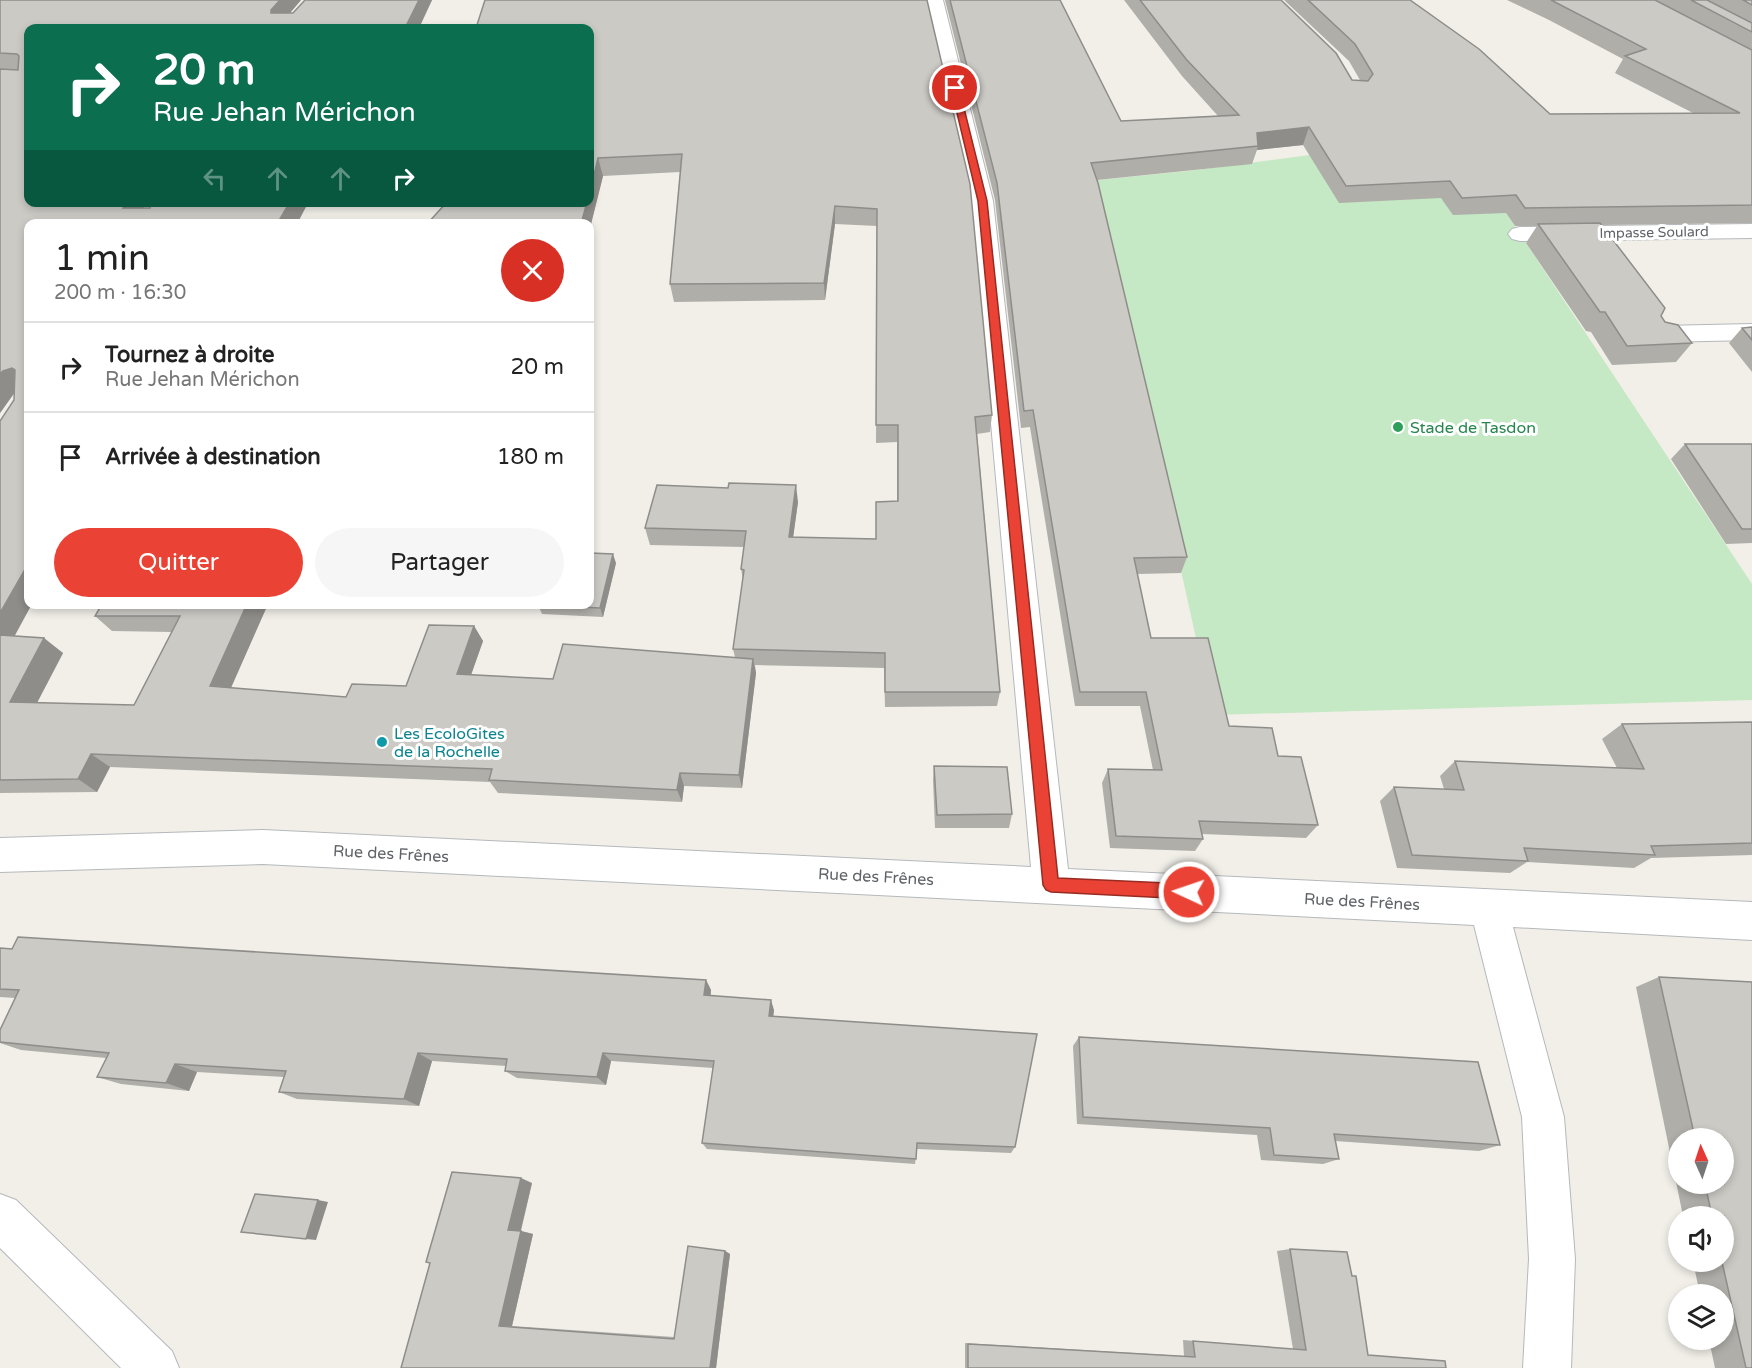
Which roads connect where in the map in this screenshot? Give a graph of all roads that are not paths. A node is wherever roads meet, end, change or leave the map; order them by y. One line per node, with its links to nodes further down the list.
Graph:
1 (934, 0): 7 (street)
2 (1752, 231): 3 (street, Impasse Soulard)
3 (1520, 234)
4 (1752, 332): 5 (street)
5 (1661, 334)
6 (4, 863): 7 (street, Rue des Frênes)
7 (1051, 885): 8 (street, Rue des Frênes)
8 (1488, 907): 9 (street, Rue des Frênes); 12 (street)
9 (1752, 921)
10 (0, 1216): 11 (street)
11 (155, 1368)
12 (1547, 1368)

